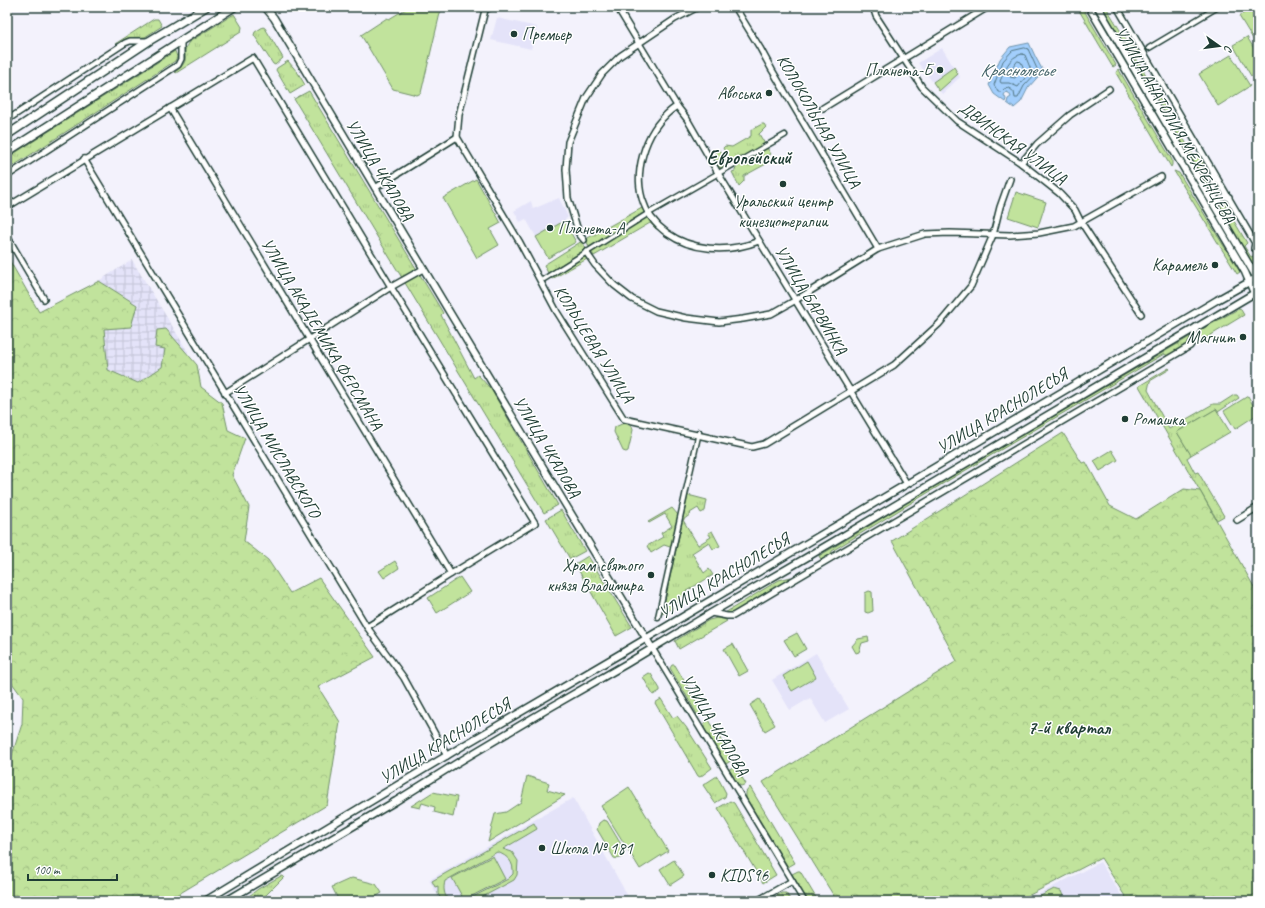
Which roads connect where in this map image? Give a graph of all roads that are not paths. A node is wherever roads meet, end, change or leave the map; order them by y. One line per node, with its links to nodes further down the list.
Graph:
1 (206, 7): 15 (main road)
2 (234, 7): 14 (main road)
3 (266, 7): 35 (street, УЛИЦА ЧКАЛОВА)
4 (491, 7): 26 (street)
5 (617, 7): 16 (street, УЛИЦА БАРВИНКА)
6 (698, 7): 16 (street)
7 (735, 7): 47 (street, КОЛОКОЛЬНАЯ УЛИЦА)
8 (873, 7): 18 (street, ДВИНСКАЯ УЛИЦА)
9 (988, 7): 18 (street)
10 (1089, 7): 52 (street, УЛИЦА АНАТОЛИЯ МЕХРЕНЦЕВА)
11 (1098, 7): 39 (street, УЛИЦА АНАТОЛИЯ МЕХРЕНЦЕВА)
12 (1117, 7): 30 (street, УЛИЦА АНАТОЛИЯ МЕХРЕНЦЕВА)
13 (1218, 7): 17 (street)
14 (181, 40): 27 (main road); 32 (street)
15 (149, 42): 23 (street); 24 (main road)
16 (639, 42): 20 (street, УЛИЦА БАРВИНКА); 44 (street)
17 (1149, 48)
18 (903, 59): 22 (street); 29 (street, ДВИНСКАЯ УЛИЦА)
19 (1109, 89): 29 (street)
20 (677, 106): 31 (street, УЛИЦА БАРВИНКА); 40 (street)
21 (170, 108): 28 (street); 53 (street); 60 (street, УЛИЦА АКАДЕМИКА ФЕРСМАНА)
22 (823, 108)
23 (7, 120)
24 (7, 135)
25 (785, 135): 31 (street)
26 (457, 137): 35 (street); 63 (street, КОЛЬЦЕВАЯ УЛИЦА)
27 (7, 152)
28 (84, 159): 38 (street); 62 (street, УЛИЦА МИСЛАВСКОГО)
29 (1021, 163): 41 (street, ДВИНСКАЯ УЛИЦА)
30 (1212, 170): 36 (street, УЛИЦА АНАТОЛИЯ МЕХРЕНЦЕВА); 37 (street, УЛИЦА АНАТОЛИЯ МЕХРЕНЦЕВА)
31 (718, 173): 40 (street); 45 (street, УЛИЦА БАРВИНКА)
32 (7, 176)
33 (1161, 177): 41 (street)
34 (1010, 179): 42 (street, КОЛЬЦЕВАЯ УЛИЦА)
35 (375, 188): 49 (street, УЛИЦА ЧКАЛОВА)
36 (1229, 197): 37 (street, УЛИЦА АНАТОЛИЯ МЕХРЕНЦЕВА); 46 (street, УЛИЦА АНАТОЛИЯ МЕХРЕНЦЕВА)
37 (1216, 203): 39 (street, УЛИЦА АНАТОЛИЯ МЕХРЕНЦЕВА)
38 (7, 207)
39 (1216, 210): 50 (street, УЛИЦА АНАТОЛИЯ МЕХРЕНЦЕВА)
40 (649, 212): 45 (street); 48 (street)
41 (1081, 222): 42 (street); 58 (street, ДВИНСКАЯ УЛИЦА)
42 (993, 235): 47 (street); 61 (street, КОЛЬЦЕВАЯ УЛИЦА)
43 (7, 236): 55 (street)
44 (584, 240)
45 (759, 241): 56 (street, УЛИЦА БАРВИНКА)
46 (1254, 248)
47 (878, 249): 56 (street)
48 (586, 252): 51 (street); 56 (street)
49 (423, 268): 53 (street); 71 (street, УЛИЦА ЧКАЛОВА)
50 (1258, 278): 52 (street, УЛИЦА КРАСНОЛЕСЬЯ)
51 (544, 279)
52 (1250, 282): 54 (street, УЛИЦА АНАТОЛИЯ МЕХРЕНЦЕВА); 64 (street, УЛИЦА КРАСНОЛЕСЬЯ)
53 (391, 287): 60 (street); 67 (street)
54 (1256, 292): 57 (street, УЛИЦА АНАТОЛИЯ МЕХРЕНЦЕВА); 59 (street, УЛИЦА КРАСНОЛЕСЬЯ)
55 (44, 299)
56 (796, 300): 61 (street, УЛИЦА БАРВИНКА)
57 (1258, 300)
58 (1141, 314)
59 (1196, 327): 68 (street, УЛИЦА КРАСНОЛЕСЬЯ); 68 (street, УЛИЦА КРАСНОЛЕСЬЯ)
60 (308, 339): 62 (street); 67 (street, УЛИЦА АКАДЕМИКА ФЕРСМАНА)
61 (850, 391): 63 (street, КОЛЬЦЕВАЯ УЛИЦА); 64 (street, УЛИЦА БАРВИНКА)
62 (225, 393): 70 (street, УЛИЦА МИСЛАВСКОГО)
63 (699, 434): 69 (street)
64 (907, 484): 71 (street, УЛИЦА КРАСНОЛЕСЬЯ)
65 (1258, 507): 66 (street)
66 (1237, 520)
67 (451, 574): 70 (street)
68 (711, 613): 72 (street, УЛИЦА КРАСНОЛЕСЬЯ)
69 (658, 617)
70 (367, 627): 73 (street, УЛИЦА МИСЛАВСКОГО)
71 (646, 638): 72 (street, УЛИЦА ЧКАЛОВА); 73 (street, УЛИЦА КРАСНОЛЕСЬЯ)
72 (652, 648): 75 (street, УЛИЦА КРАСНОЛЕСЬЯ); 76 (street, УЛИЦА ЧКАЛОВА)
73 (446, 756): 74 (street, УЛИЦА КРАСНОЛЕСЬЯ)
74 (390, 790): 75 (street); 77 (street, УЛИЦА КРАСНОЛЕСЬЯ)
75 (396, 801): 78 (street, УЛИЦА КРАСНОЛЕСЬЯ)
76 (792, 881): 79 (street); 80 (street, УЛИЦА ЧКАЛОВА)
77 (205, 901)
78 (226, 901)
79 (757, 901)
80 (804, 901)

